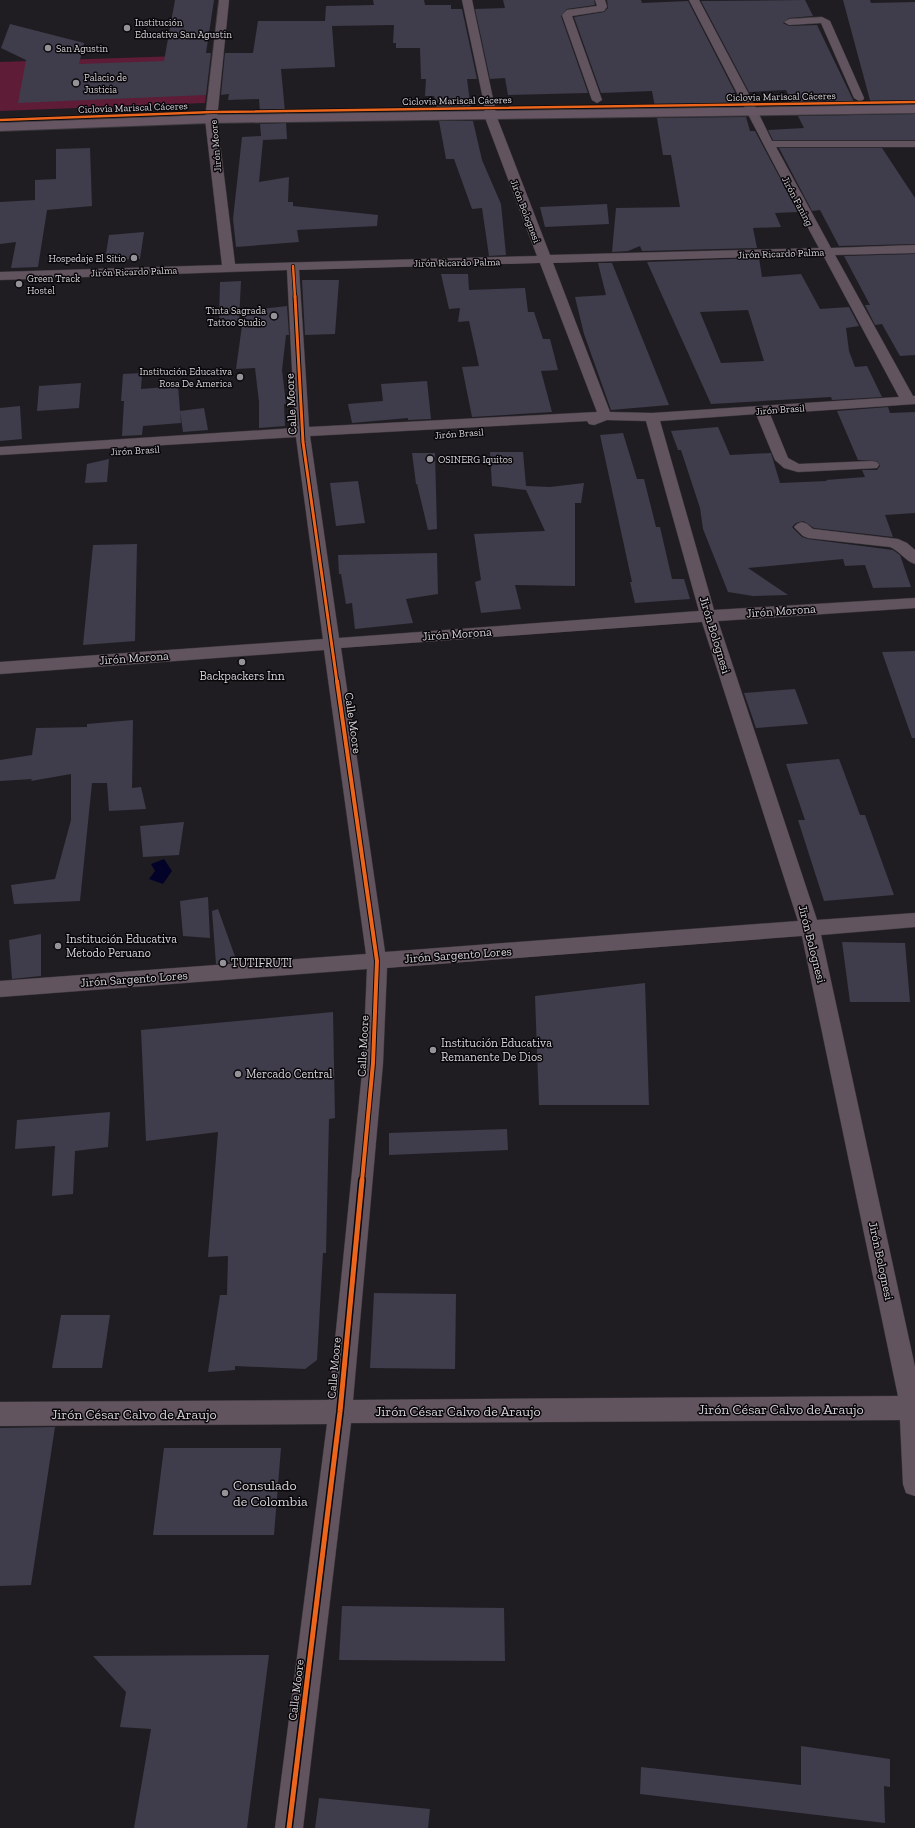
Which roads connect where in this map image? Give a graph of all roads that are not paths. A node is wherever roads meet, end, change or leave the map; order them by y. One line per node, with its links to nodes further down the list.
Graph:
1 (224, 0): 13 (street, Jirón Moore)
2 (467, 0): 10 (street, Jirón Bolognesi)
3 (600, 0): 9 (street)
4 (694, 0): 8 (street, Jirón Faning)
5 (789, 22): 7 (street)
6 (915, 97): 7 (main road)
7 (859, 98): 8 (main road)
8 (747, 99): 9 (main road); 12 (street, Jirón Faning)
9 (597, 100): 10 (main road)
10 (488, 101): 13 (main road); 15 (street, Jirón Bolognesi)
11 (915, 109): 12 (main road)
12 (751, 111): 15 (main road); 17 (street, Jirón Faning)
13 (212, 113): 14 (main road); 15 (main road); 16 (main road); 23 (street, Jirón Moore)
14 (0, 114)
15 (490, 115): 21 (street, Jirón Bolognesi)
16 (0, 127)
17 (768, 144): 18 (street); 20 (street, Jirón Faning)
18 (915, 144)
19 (915, 249): 20 (street, Jirón Ricardo Palma)
20 (825, 252): 21 (street, Jirón Ricardo Palma); 25 (street, Jirón Faning)
21 (544, 260): 22 (street, Jirón Ricardo Palma); 27 (street, Jirón Bolognesi)
22 (293, 266): 23 (street, Jirón Ricardo Palma); 29 (street, Calle Moore)
23 (229, 268): 24 (street, Jirón Ricardo Palma)
24 (0, 276)
25 (911, 400): 26 (street, Jirón Brasil)
26 (761, 410): 28 (street, Jirón Brasil); 33 (street)
27 (605, 416): 28 (street, Jirón Brasil); 29 (street, Jirón Brasil)
28 (652, 417): 37 (street, Jirón Bolognesi)
29 (303, 437): 30 (street, Jirón Brasil); 38 (street, Calle Moore)
30 (150, 445): 31 (street); 32 (street, Jirón Brasil)
31 (0, 451)
32 (0, 457)
33 (872, 465)
34 (802, 527): 35 (street)
35 (915, 558)
36 (915, 603): 37 (street, Jirón Morona)
37 (708, 616): 38 (street, Jirón Morona); 41 (street, Jirón Bolognesi)
38 (332, 644): 39 (street, Jirón Morona); 42 (street, Calle Moore)
39 (0, 668)
40 (915, 920): 41 (street, Jirón Sargento Lores)
41 (810, 928): 42 (street, Jirón Sargento Lores); 44 (street, Jirón Bolognesi)
42 (377, 961): 43 (street, Jirón Sargento Lores); 45 (street, Calle Moore)
43 (0, 989)
44 (913, 1408): 45 (street, Jirón César Calvo de Araujo); 47 (street, Jirón Bolognesi)
45 (340, 1412): 46 (street, Jirón César Calvo de Araujo); 48 (street, Calle Moore)
46 (0, 1414)
47 (915, 1484)
48 (289, 1828)

